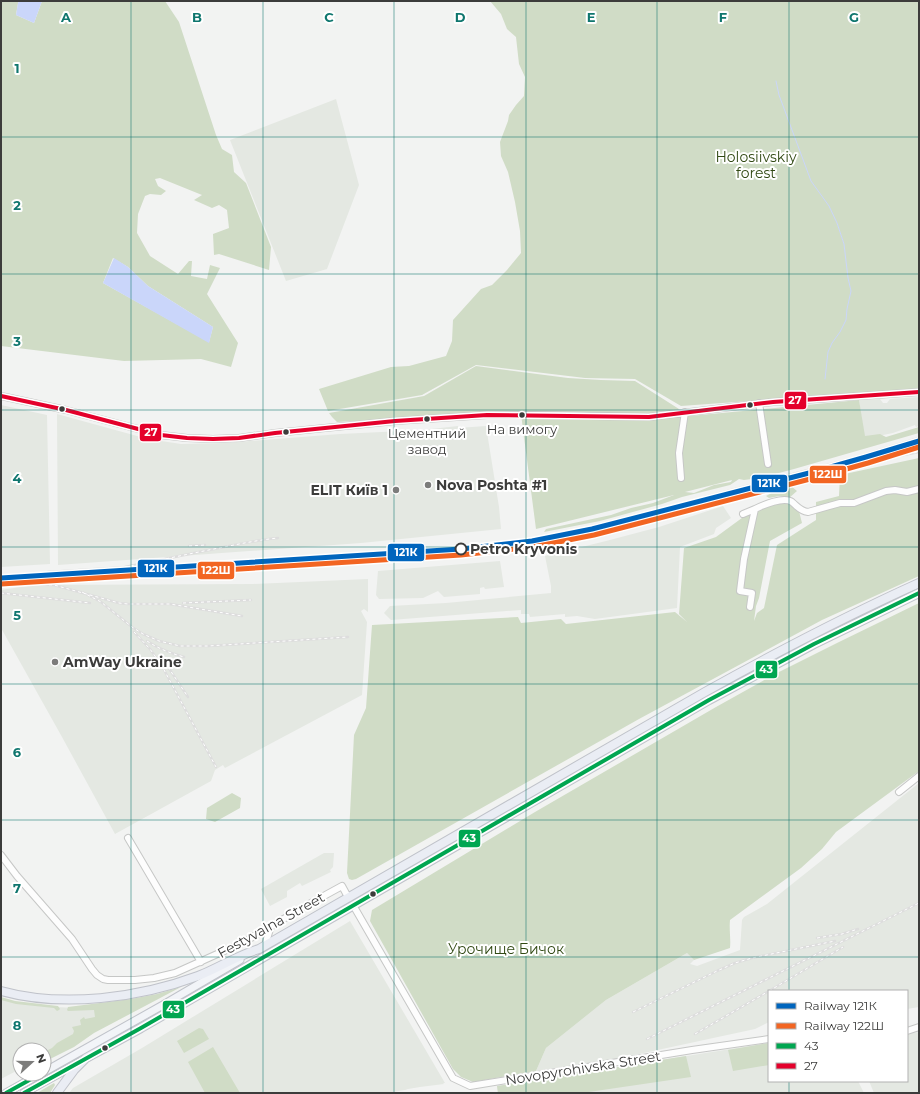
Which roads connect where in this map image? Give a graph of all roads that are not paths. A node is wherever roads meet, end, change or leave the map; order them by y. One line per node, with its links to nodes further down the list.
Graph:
1 (919, 392): 3 (street)
2 (1, 396): 4 (street)
3 (759, 403): 4 (street); 5 (street)
4 (685, 412): 6 (street)
5 (768, 464)
6 (681, 478)
7 (919, 489): 8 (street)
8 (754, 509): 9 (street); 12 (street)
9 (743, 514)
10 (919, 583): 17 (highway)
11 (919, 593): 18 (highway)
12 (750, 607)
13 (919, 776): 14 (street)
14 (899, 792)
15 (128, 838): 21 (street, Festyvalna Street)
16 (1, 855): 21 (street, Festyvalna Street)
17 (348, 897): 19 (street, Festyvalna Street); 20 (highway)
18 (353, 905): 25 (street, Novopyrohivska Street); 26 (highway)
19 (271, 926): 20 (street); 21 (street, Festyvalna Street)
20 (262, 947): 22 (highway); 27 (main road)
21 (201, 962)
22 (1, 991)
23 (919, 1027): 24 (street)
24 (908, 1031)
25 (768, 1039)
26 (86, 1058): 30 (main road); 31 (highway)
27 (52, 1068)
28 (26, 1082): 29 (main road)
29 (6, 1093)
30 (24, 1093)
31 (57, 1093)

